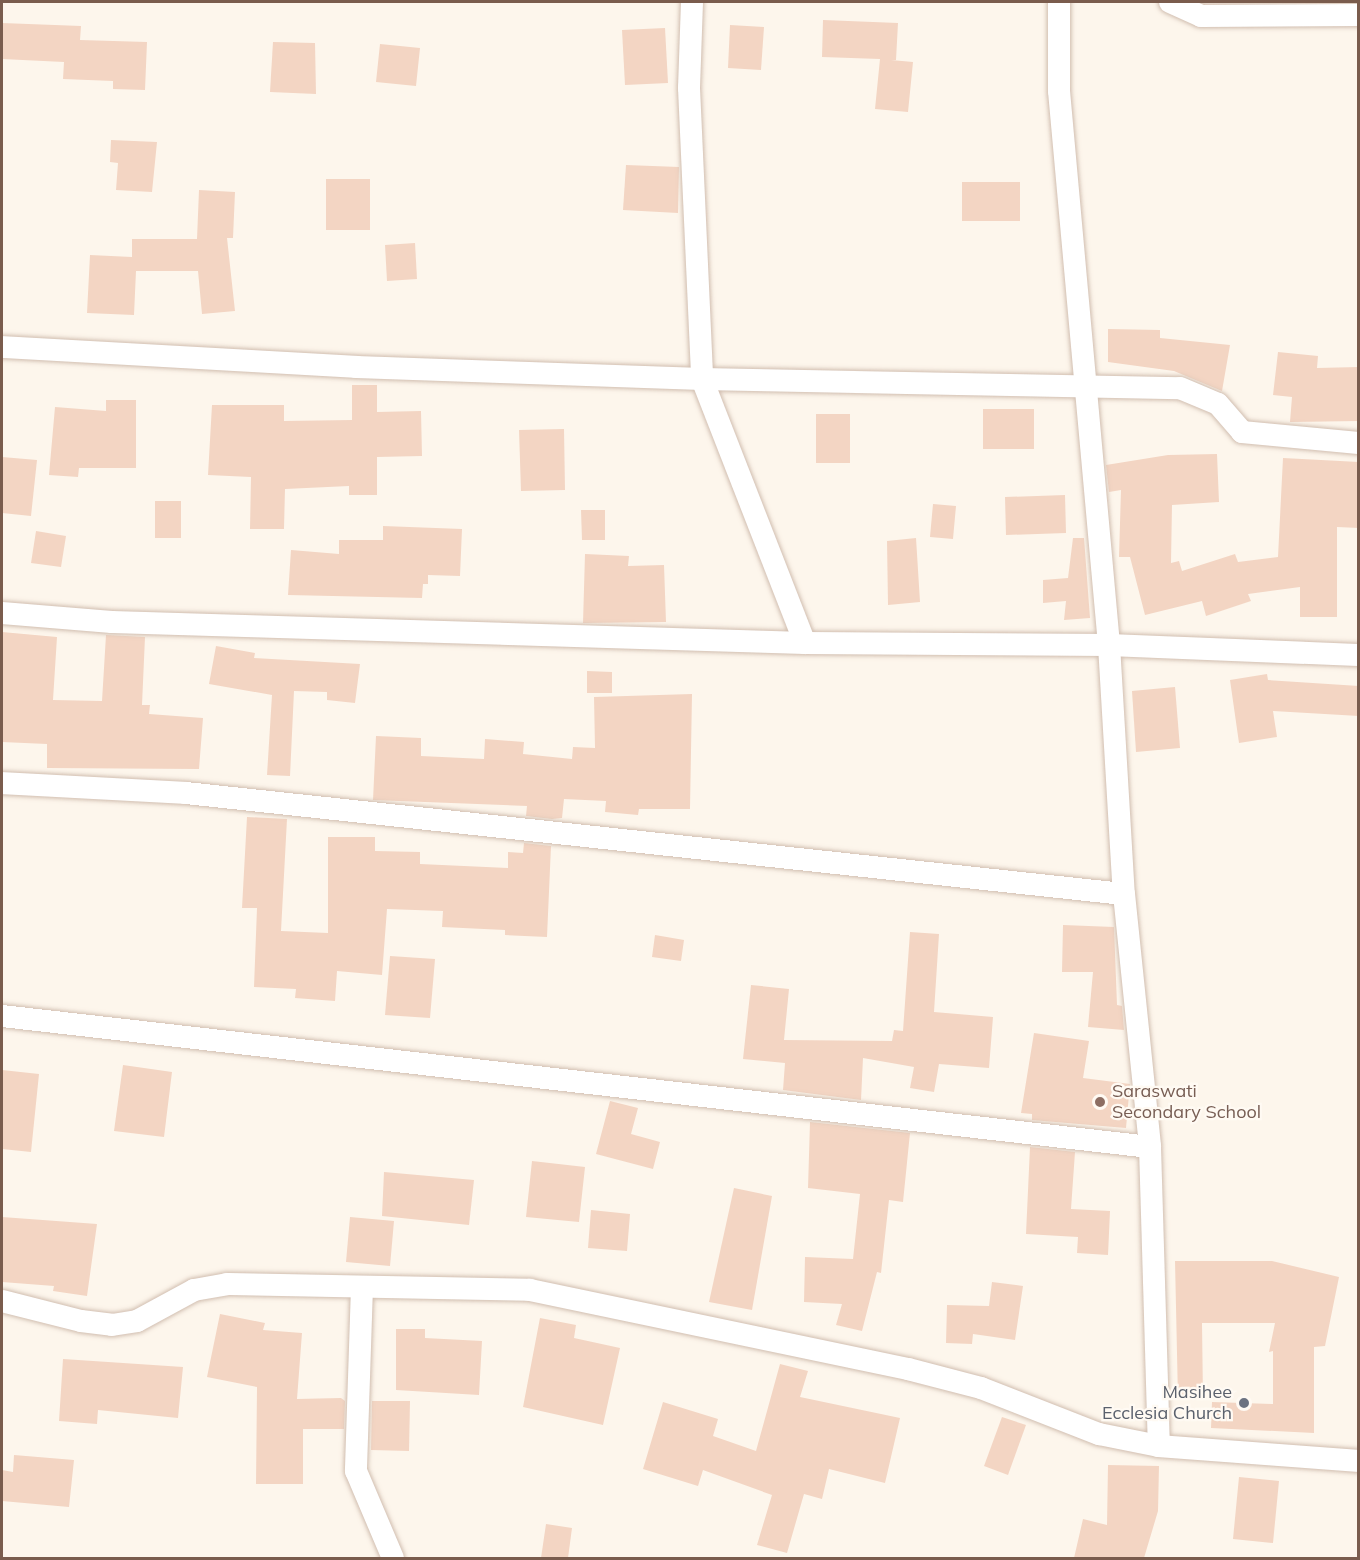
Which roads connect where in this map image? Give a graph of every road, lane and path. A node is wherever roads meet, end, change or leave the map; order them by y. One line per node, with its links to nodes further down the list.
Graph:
1 (692, 2): 7 (street)
2 (1059, 2): 8 (street)
3 (1170, 2): 4 (street)
4 (1230, 9): 5 (street)
5 (1359, 15)
6 (2, 347): 7 (street)
7 (702, 379): 8 (street); 11 (street)
8 (1083, 387): 9 (street); 12 (street)
9 (1359, 443)
10 (2, 613): 11 (street)
11 (805, 643): 12 (street)
12 (1108, 645): 13 (street); 15 (street)
13 (1359, 655)
14 (2, 783): 15 (street)
15 (1124, 894): 17 (street)
16 (2, 1016): 17 (street)
17 (1150, 1147): 20 (street)
18 (362, 1287): 19 (street); 20 (street); 22 (street)
19 (2, 1301)
20 (1159, 1446): 21 (street)
21 (1359, 1461)
22 (393, 1558)

